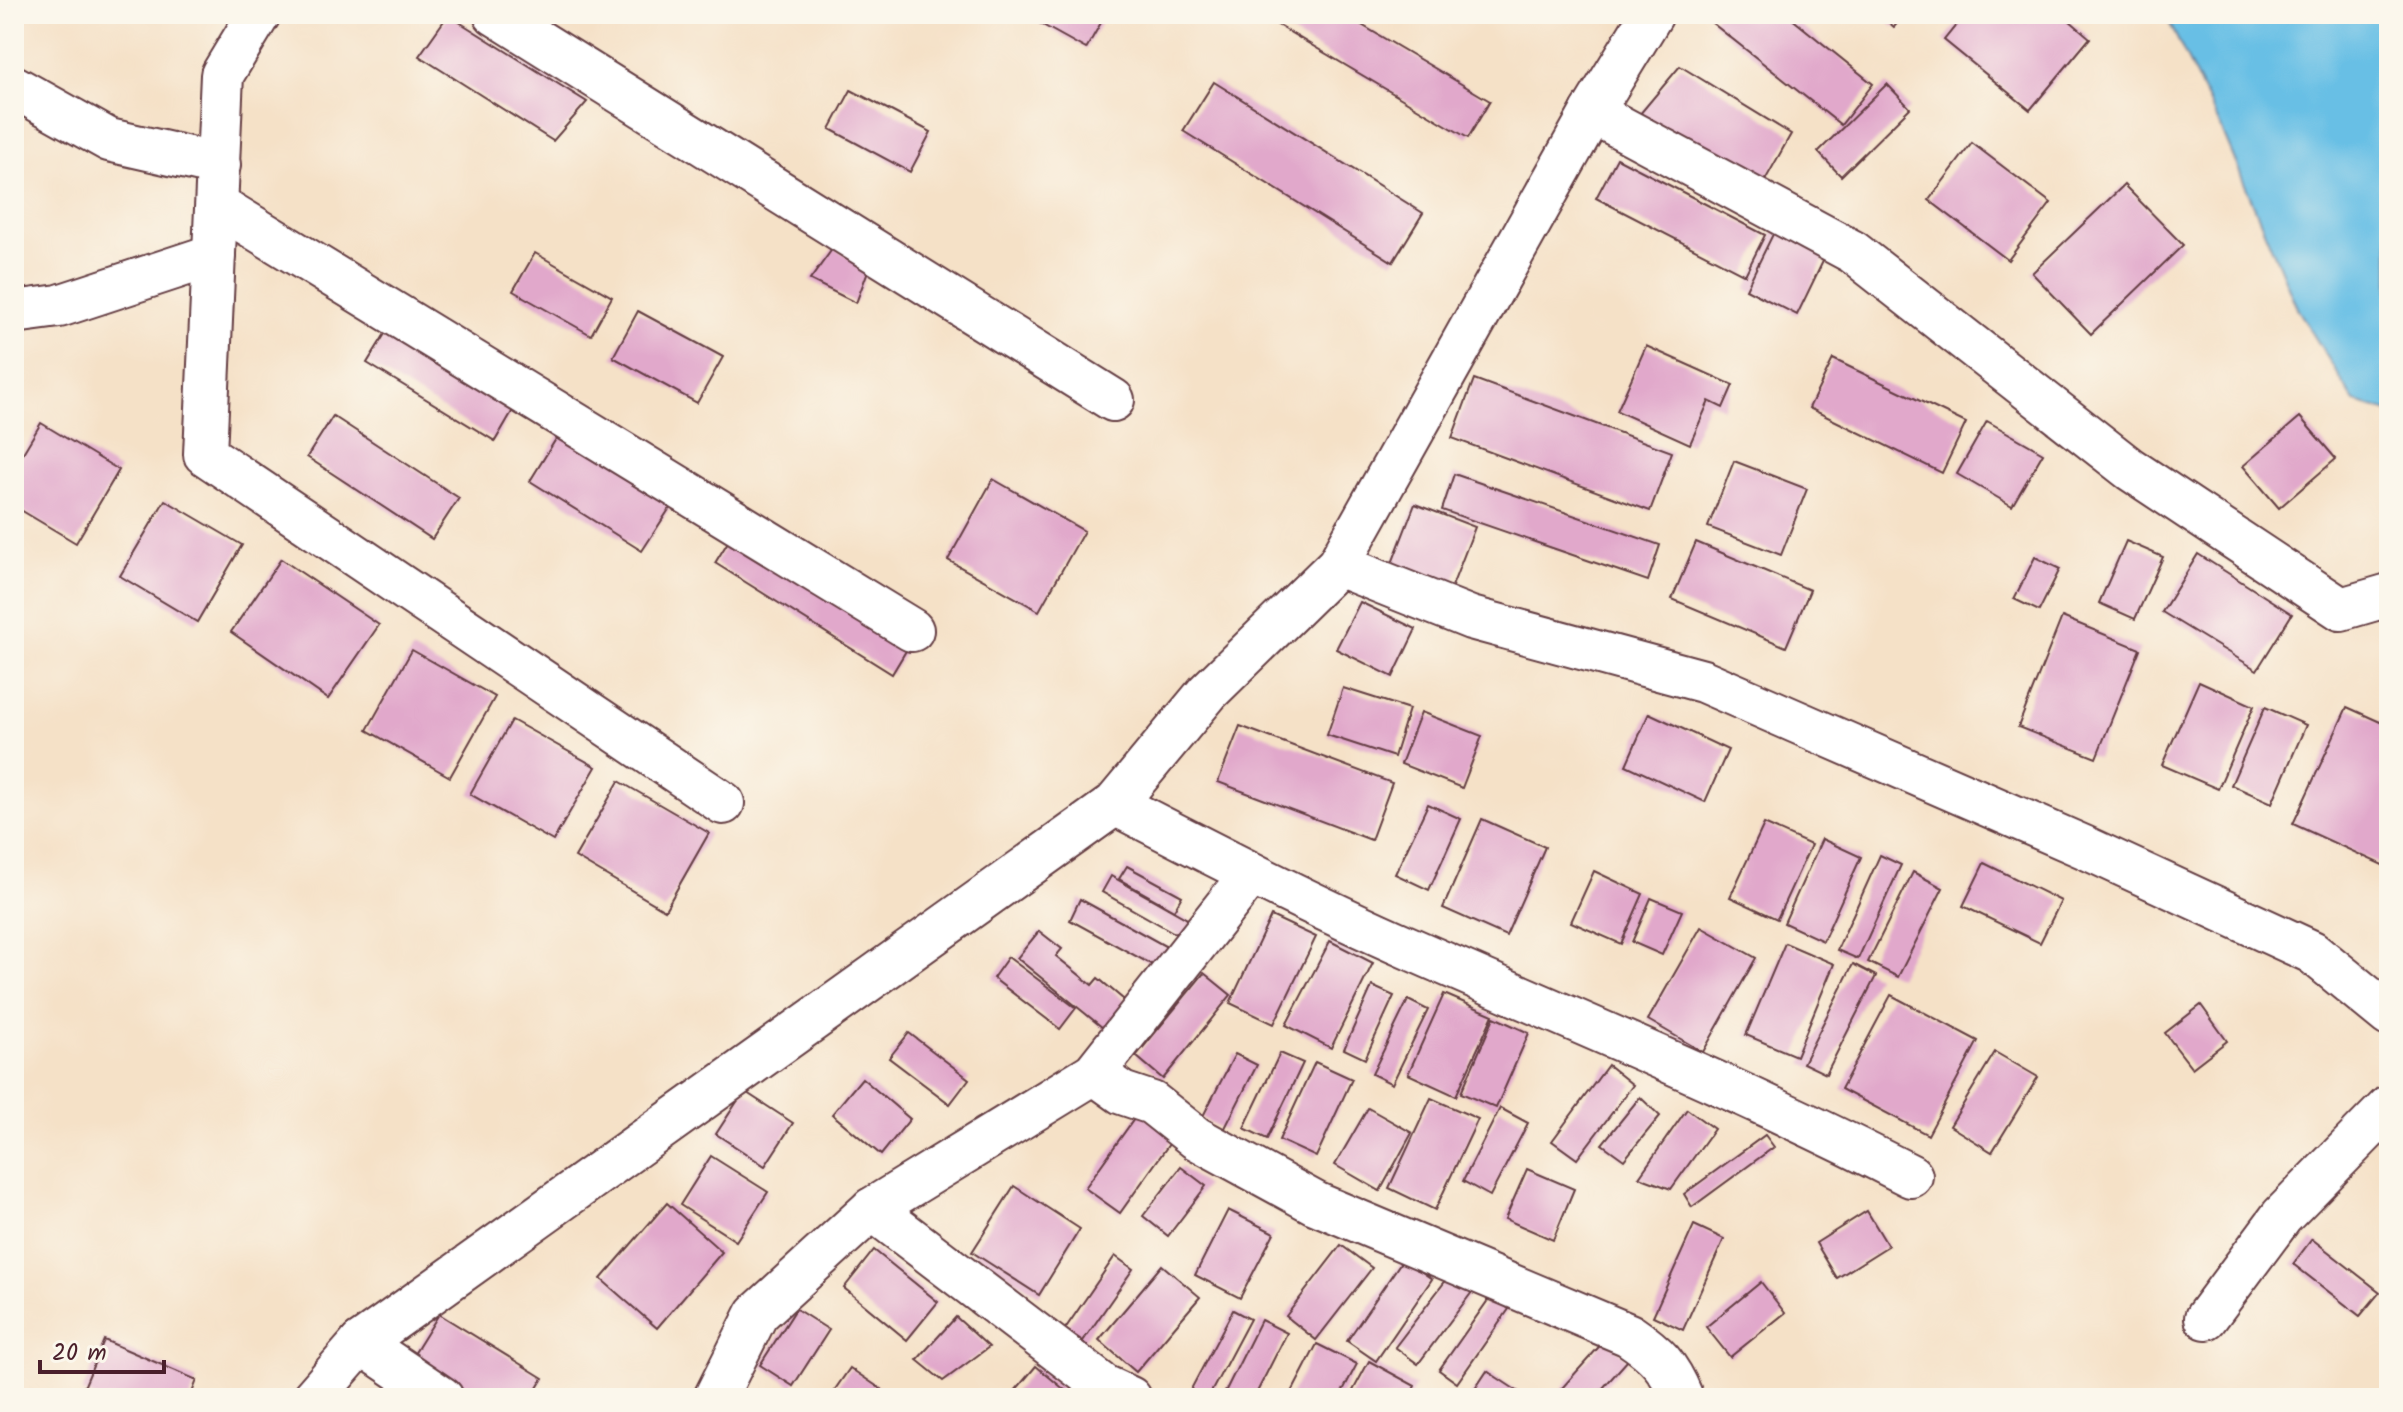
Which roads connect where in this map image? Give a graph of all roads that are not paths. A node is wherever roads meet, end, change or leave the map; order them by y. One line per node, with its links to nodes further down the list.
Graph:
1 (259, 14): 6 (street)
2 (495, 14): 9 (street)
3 (1652, 14): 5 (street)
4 (14, 87): 6 (street)
5 (1592, 112): 10 (street); 11 (street)
6 (218, 185): 7 (street); 12 (street)
7 (214, 255): 8 (street); 13 (street)
8 (14, 312)
9 (1113, 400)
10 (1338, 565): 14 (street); 16 (street)
11 (2389, 595)
12 (912, 630)
13 (723, 803)
14 (1115, 804): 15 (street); 22 (street)
15 (1251, 874): 17 (street); 19 (street)
16 (2389, 1015)
17 (1094, 1073): 20 (street); 27 (street)
18 (2389, 1107): 21 (street)
19 (1911, 1176)
20 (872, 1209): 25 (street); 26 (street)
21 (2206, 1318)
22 (361, 1343): 23 (street); 24 (street)
23 (313, 1398)
24 (442, 1398)
25 (715, 1398)
26 (1130, 1398)
27 (1682, 1398)

